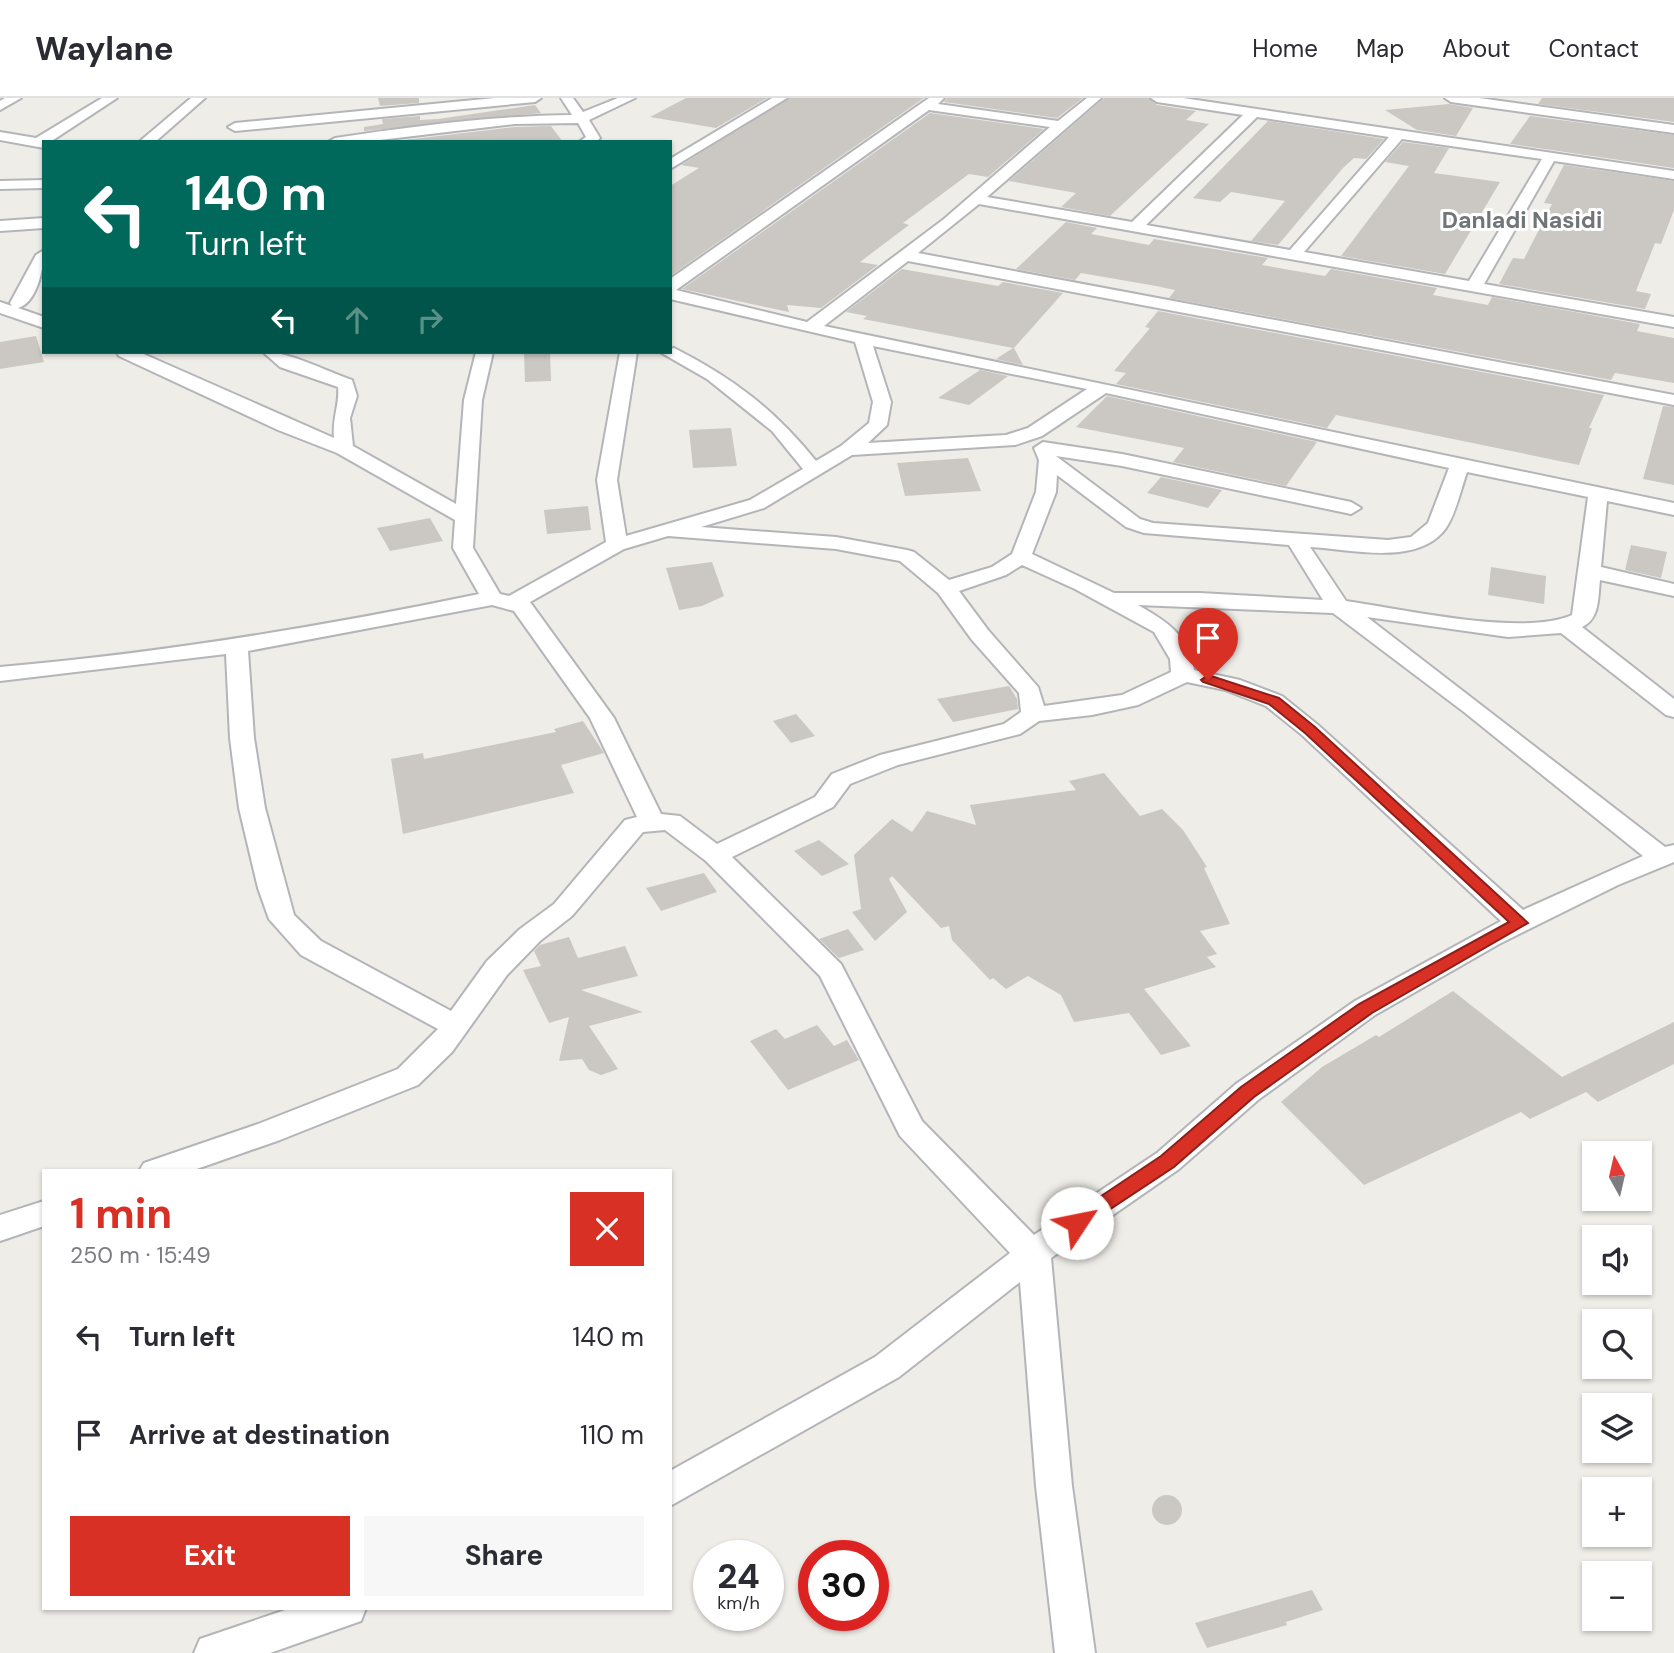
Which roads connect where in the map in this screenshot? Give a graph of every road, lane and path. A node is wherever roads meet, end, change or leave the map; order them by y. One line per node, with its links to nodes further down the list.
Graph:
1 (111, 98): 22 (street)
2 (199, 98): 23 (street)
3 (535, 98): 11 (street)
4 (567, 98): 13 (street)
5 (628, 98): 13 (street)
6 (781, 98): 27 (street)
7 (1095, 98): 15 (street)
8 (1157, 98): 12 (street)
9 (1451, 98): 17 (street)
10 (932, 102): 15 (street); 38 (street)
11 (417, 104): 16 (street)
12 (1252, 113): 18 (street); 34 (street)
13 (579, 119): 14 (street); 24 (street)
14 (515, 120): 20 (street); 21 (street)
15 (1061, 125): 31 (street)
16 (235, 127)
17 (1674, 129)
18 (1399, 134): 26 (street); 36 (street)
19 (0, 136): 25 (street)
20 (485, 136)
21 (367, 139)
22 (47, 140)
23 (148, 140)
24 (590, 140)
25 (41, 144)
26 (1550, 157): 28 (street); 39 (street)
27 (672, 164)
28 (1674, 175)
29 (42, 184): 30 (street)
30 (0, 185)
31 (975, 199): 34 (street); 35 (street)
32 (42, 223): 33 (street)
33 (0, 226)
34 (1133, 229): 36 (street)
35 (906, 256): 46 (street); 54 (street)
36 (1292, 257): 39 (street)
37 (42, 260): 42 (street)
38 (672, 286)
39 (1474, 287): 44 (street)
40 (672, 294): 46 (street)
41 (42, 297): 42 (street)
42 (18, 303): 43 (street)
43 (0, 307): 45 (street)
44 (1669, 317)
45 (42, 322)
46 (810, 328): 47 (street)
47 (862, 338): 53 (street); 57 (street)
48 (129, 354): 56 (street)
49 (274, 354): 56 (street)
50 (484, 354): 63 (street)
51 (628, 354): 66 (street)
52 (672, 354): 59 (street)
53 (1103, 387): 55 (street); 58 (street)
54 (1674, 400)
55 (1042, 447): 57 (street); 61 (street); 65 (street); 67 (street)
56 (344, 449): 63 (street)
57 (848, 450): 59 (street)
58 (1460, 466): 60 (street); 65 (street)
59 (814, 470): 64 (street)
60 (1598, 494): 62 (street); 68 (street)
61 (1351, 508)
62 (1674, 509)
63 (464, 517): 72 (street)
64 (664, 530): 66 (street); 69 (street)
65 (1295, 539): 73 (street)
66 (617, 545): 72 (street)
67 (1021, 557): 69 (street); 71 (street)
68 (1590, 570): 70 (street); 74 (street)
69 (946, 588): 79 (street)
70 (1674, 590)
71 (1111, 599): 73 (street); 77 (street)
72 (503, 600): 75 (street); 80 (street)
73 (1339, 607): 74 (street); 82 (street)
74 (1566, 626): 78 (street)
75 (237, 646): 76 (street); 84 (street)
76 (0, 674)
77 (1183, 674): 79 (street); 83 (street)
78 (1674, 710)
79 (1033, 714): 81 (street)
80 (652, 821): 81 (street); 84 (street)
81 (715, 855): 88 (street)
82 (1668, 855): 83 (street)
83 (1520, 923): 88 (street)
84 (456, 1026): 85 (street)
85 (161, 1169)
86 (42, 1214): 87 (street)
87 (0, 1228)
88 (1033, 1255): 89 (street); 92 (street)
89 (672, 1489)
90 (340, 1610): 91 (street)
91 (214, 1653)
92 (1075, 1653)

